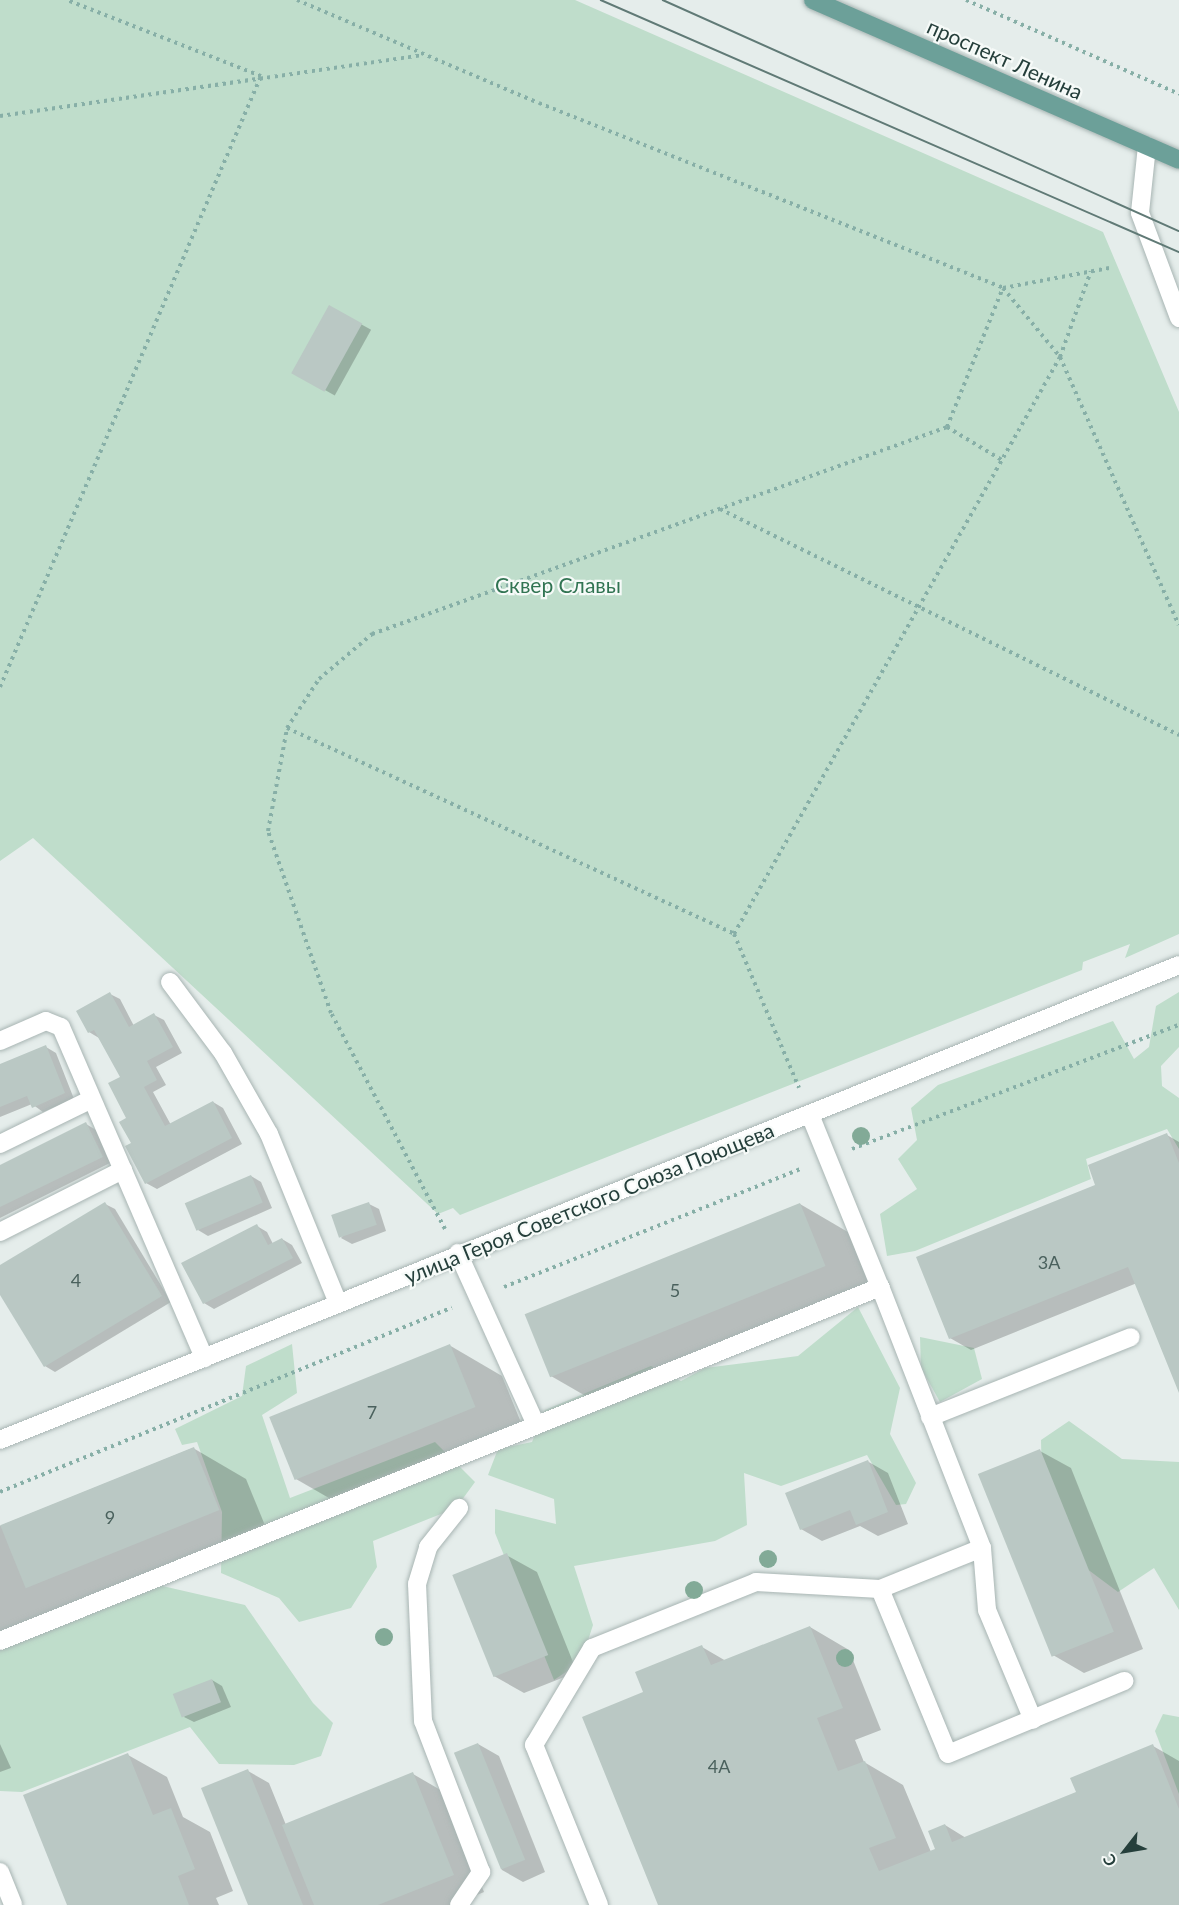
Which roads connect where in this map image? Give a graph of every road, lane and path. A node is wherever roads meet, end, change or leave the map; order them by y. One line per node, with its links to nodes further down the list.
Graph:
1 (67, 0): 7 (path)
2 (297, 0): 6 (path)
3 (813, 0): 5 (main road, проспект Ленина)
4 (966, 0): 8 (path)
5 (836, 5): 10 (main road, проспект Ленина)
6 (422, 55): 7 (path); 14 (path)
7 (261, 76): 9 (path); 22 (path)
8 (1179, 94)
9 (0, 116)
10 (1148, 146): 11 (main road, проспект Ленина); 15 (street)
11 (1179, 160)
12 (1108, 268): 13 (path)
13 (1091, 272): 14 (path); 16 (path)
14 (1003, 288): 16 (path); 17 (path)
15 (1179, 318)
16 (1060, 357): 18 (path); 21 (path)
17 (947, 427): 18 (path); 19 (path)
18 (1002, 460): 20 (path)
19 (720, 509): 20 (path); 23 (path)
20 (919, 607): 24 (path); 25 (path)
21 (1179, 625)
22 (0, 687)
23 (287, 728): 25 (path); 36 (path)
24 (1179, 735)
25 (734, 934): 31 (path)
26 (1179, 965): 31 (street, улица Героя Советского Союза Поющева)
27 (170, 982): 39 (street)
28 (1179, 1025): 33 (path)
29 (0, 1041): 30 (street)
30 (92, 1099): 32 (street); 34 (street)
31 (810, 1115): 33 (street); 36 (street, улица Героя Советского Союза Поющева)
32 (0, 1144)
33 (827, 1158): 37 (street); 38 (path)
34 (123, 1170): 35 (street); 41 (street)
35 (0, 1232)
36 (458, 1253): 38 (street); 39 (street, улица Героя Советского Союза Поющева)
37 (880, 1287): 42 (street); 43 (street)
38 (478, 1298): 43 (street); 45 (path)
39 (338, 1303): 41 (street, улица Героя Советского Союза Поющева)
40 (1131, 1337): 42 (street)
41 (204, 1358): 44 (street, улица Героя Советского Союза Поющева)
42 (930, 1417): 47 (street)
43 (536, 1425): 49 (street)
44 (0, 1440)
45 (0, 1492)
46 (459, 1508): 54 (street)
47 (982, 1548): 48 (street); 51 (street)
48 (879, 1589): 51 (street); 55 (street)
49 (0, 1641)
50 (1124, 1681): 51 (street)
51 (1034, 1720)
52 (0, 1872): 53 (street)
53 (13, 1905)
54 (459, 1905)
55 (599, 1905)

